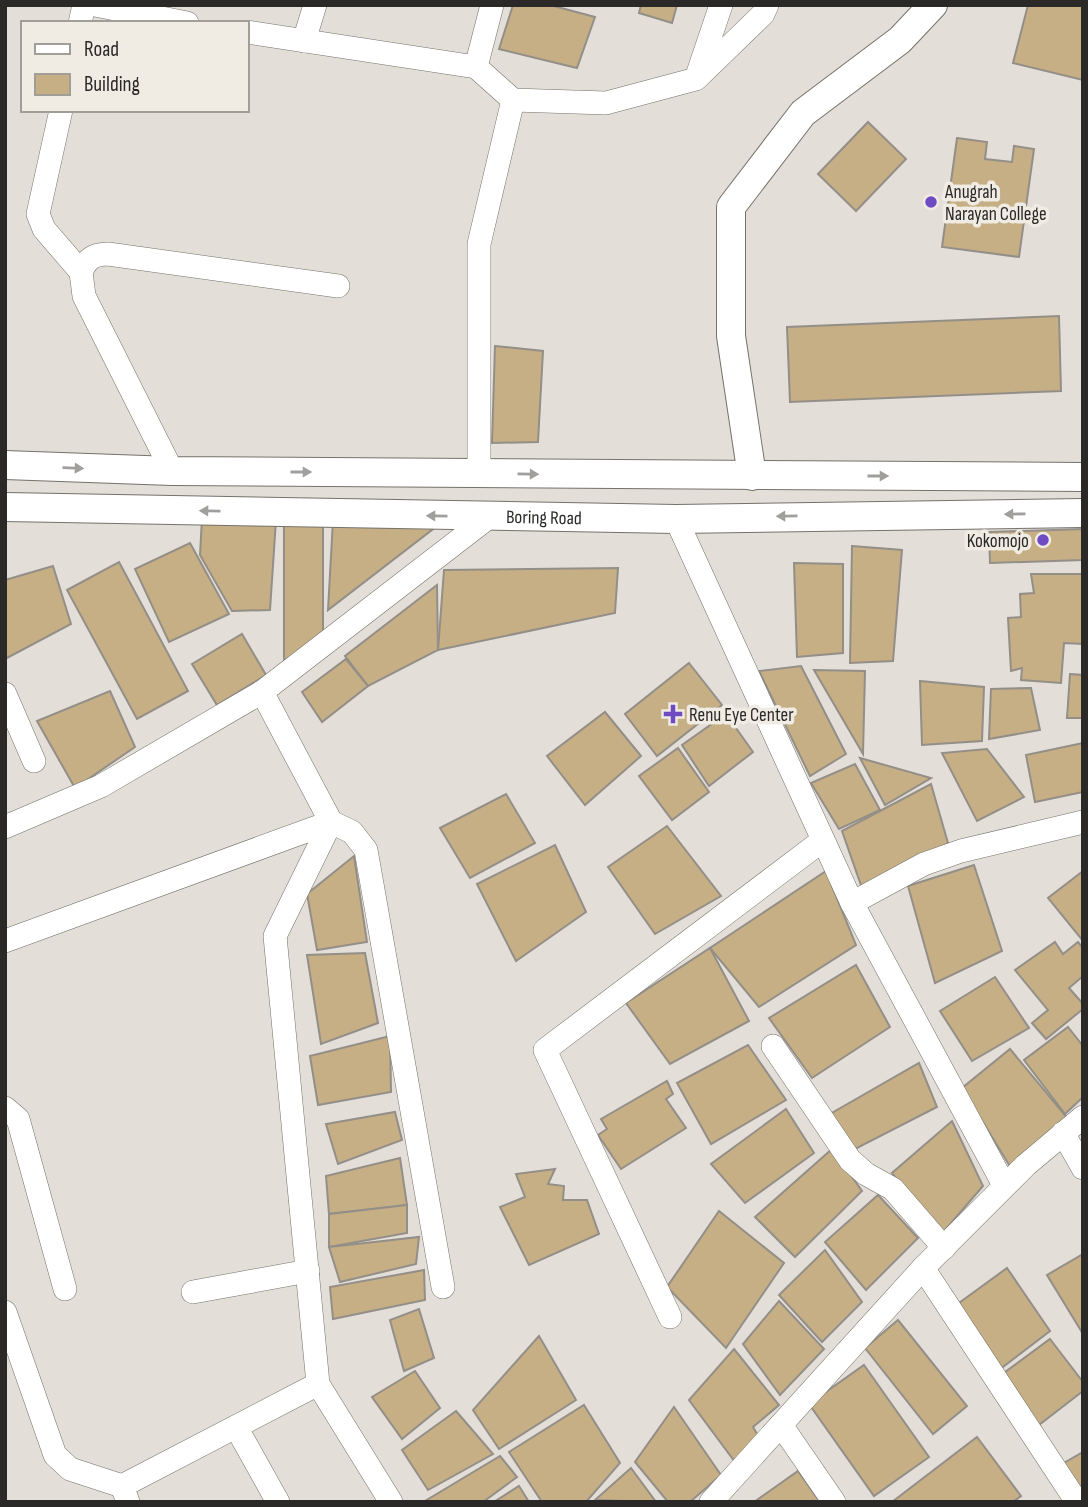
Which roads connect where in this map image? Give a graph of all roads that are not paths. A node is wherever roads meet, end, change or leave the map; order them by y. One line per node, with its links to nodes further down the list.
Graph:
1 (95, 5): 7 (street)
2 (314, 5): 9 (street)
3 (492, 5): 10 (street)
4 (720, 5): 11 (street)
5 (767, 5): 11 (street)
6 (933, 5): 19 (street)
7 (177, 21)
8 (248, 32): 9 (street)
9 (304, 41): 10 (street)
10 (476, 67): 12 (street)
11 (696, 79): 12 (street)
12 (513, 100): 18 (street)
13 (61, 112): 14 (street)
14 (80, 272): 15 (street); 17 (street)
15 (338, 286)
16 (5, 465): 17 (street, one-way to 17)
17 (172, 471): 18 (street, one-way to 18)
18 (480, 473): 19 (street, one-way to 19)
19 (752, 475): 20 (street, one-way to 20)
20 (1083, 477)
21 (5, 507): 23 (street, Boring Road, one-way to 21)
22 (1083, 513): 24 (street, Boring Road, one-way to 24)
23 (489, 517): 24 (street, Boring Road); 25 (street)
24 (676, 519): 31 (street)
25 (262, 692): 28 (street); 30 (street)
26 (5, 694): 27 (street)
27 (34, 761)
28 (331, 822): 33 (street); 42 (street); 43 (street)
29 (1083, 822): 32 (street)
30 (5, 827)
31 (823, 840): 32 (street); 47 (street)
32 (852, 903): 39 (street)
33 (5, 941)
34 (773, 1046): 40 (street)
35 (5, 1108): 44 (street)
36 (1083, 1117): 37 (street)
37 (1063, 1133): 38 (street); 39 (street)
38 (1083, 1168)
39 (1004, 1185): 40 (street)
40 (944, 1248): 41 (street)
41 (923, 1268): 49 (street); 56 (street)
42 (308, 1271): 45 (street); 48 (street)
43 (443, 1287)
44 (65, 1289)
45 (192, 1292)
46 (5, 1312): 51 (street)
47 (670, 1317)
48 (318, 1384): 50 (street); 53 (street)
49 (780, 1425): 54 (street); 55 (street)
50 (236, 1427): 51 (street); 52 (street)
51 (125, 1494)
52 (278, 1502)
53 (391, 1502)
54 (711, 1502)
55 (834, 1502)
56 (1077, 1502)

